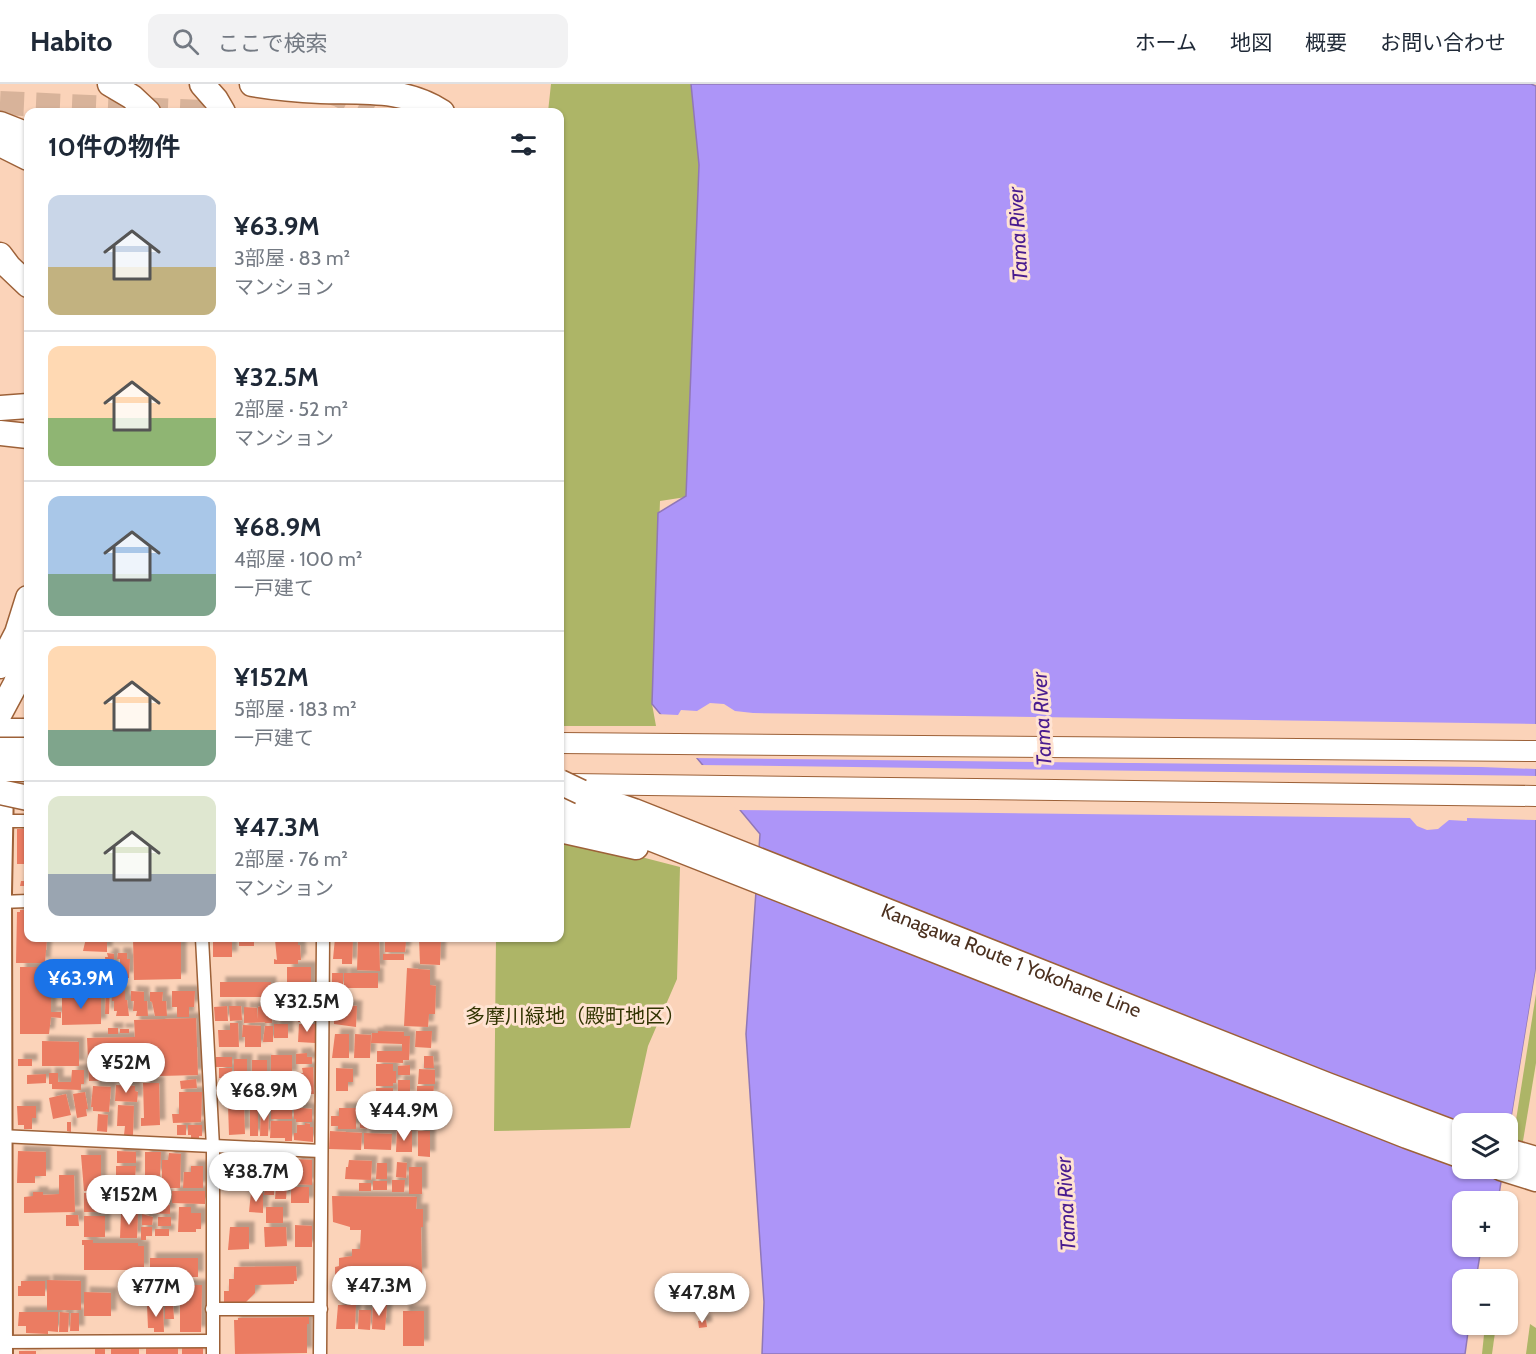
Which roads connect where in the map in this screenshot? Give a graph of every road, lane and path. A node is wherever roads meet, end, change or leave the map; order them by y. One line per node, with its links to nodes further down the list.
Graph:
1 (99, 84): 5 (highway)
2 (110, 84): 6 (highway)
3 (202, 84): 7 (highway)
4 (252, 84): 8 (highway)
5 (130, 108)
6 (143, 108)
7 (221, 108)
8 (436, 108)
9 (0, 123): 10 (highway)
10 (24, 133)
11 (0, 144): 12 (highway)
12 (24, 156)
13 (0, 255): 14 (highway)
14 (24, 281)
15 (24, 407): 16 (highway)
16 (0, 408)
17 (24, 429): 18 (highway)
18 (0, 431): 19 (highway)
19 (24, 435)
20 (24, 611): 22 (highway)
21 (24, 663): 23 (highway)
22 (0, 666)
23 (0, 713)
24 (24, 732): 25 (highway)
25 (1, 741): 26 (main road); 28 (highway, bridge); 31 (street)
26 (24, 741)
27 (564, 743): 29 (main road)
28 (24, 749)
29 (1536, 751)
30 (24, 771): 31 (highway, bridge)
31 (7, 782): 33 (highway, bridge); 35 (highway); 37 (street)
32 (565, 786): 34 (main road, bridge); 45 (highway, Kanagawa Route 1 Yokohane Line)
33 (24, 795)
34 (1536, 796)
35 (24, 801)
36 (564, 807): 40 (highway, Kanagawa Route 1 Yokohane Line)
37 (4, 820): 38 (street); 41 (street)
38 (24, 821)
39 (564, 831): 40 (highway)
40 (745, 876): 49 (highway, Kanagawa Route 1 Yokohane Line)
41 (2, 901): 42 (street); 46 (street)
42 (24, 901)
43 (202, 942): 47 (street)
44 (323, 942): 48 (street)
45 (1452, 1132)
46 (1, 1136): 47 (street); 56 (street)
47 (213, 1146): 48 (street); 54 (street)
48 (321, 1151): 55 (street)
49 (1452, 1152)
50 (1518, 1153): 51 (highway)
51 (1536, 1159)
52 (1518, 1173): 53 (highway)
53 (1536, 1179)
54 (212, 1309): 55 (street); 57 (street)
55 (321, 1310): 58 (street)
56 (2, 1346): 57 (street)
57 (213, 1348)
58 (320, 1354)

